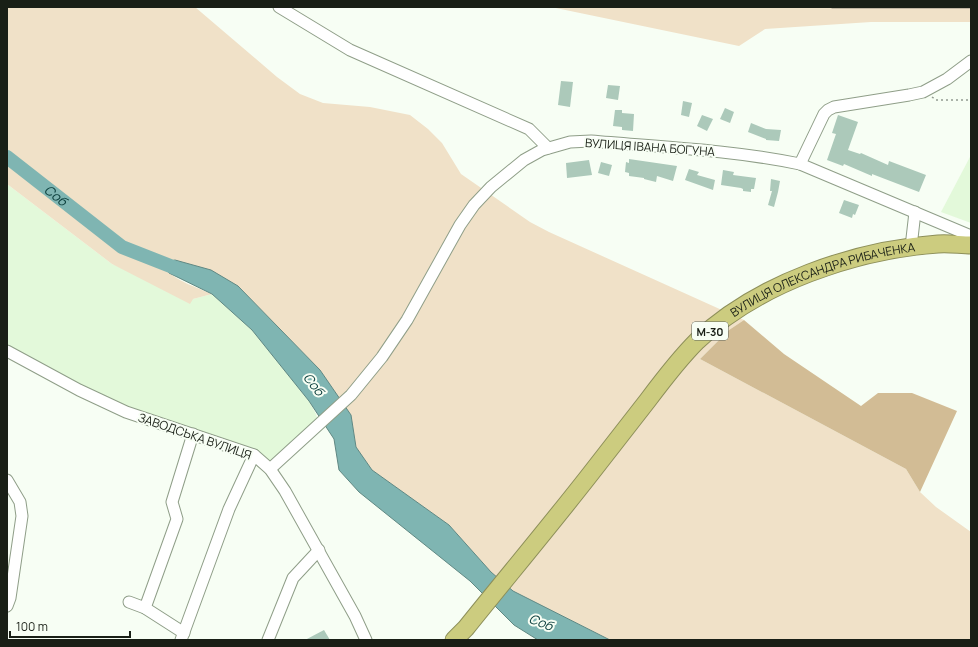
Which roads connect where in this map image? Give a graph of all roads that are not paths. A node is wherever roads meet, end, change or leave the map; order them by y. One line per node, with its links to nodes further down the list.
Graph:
1 (279, 7): 3 (street)
2 (971, 61): 4 (street)
3 (548, 148): 4 (street, ВУЛИЦЯ ІВАНА БОГУНА); 12 (street, ВУЛИЦЯ ІВАНА БОГУНА)
4 (800, 164): 5 (street, ВУЛИЦЯ ІВАНА БОГУНА)
5 (915, 212): 6 (street, ВУЛИЦЯ ІВАНА БОГУНА); 8 (street)
6 (971, 236)
7 (971, 245): 8 (highway, ВУЛИЦЯ ОЛЕКСАНДРА РИБАЧЕНКА / М-30)
8 (911, 247): 21 (highway, ВУЛИЦЯ ОЛЕКСАНДРА РИБАЧЕНКА / М-30)
9 (7, 351): 10 (street, ЗАВОДСЬКА ВУЛИЦЯ)
10 (193, 434): 11 (street, ЗАВОДСЬКА ВУЛИЦЯ); 17 (street)
11 (254, 455): 12 (street, ЗАВОДСЬКА ВУЛИЦЯ); 18 (street)
12 (270, 469): 14 (street, ЗАВОДСЬКА ВУЛИЦЯ)
13 (7, 480): 16 (street)
14 (319, 550): 19 (street); 20 (street, ЗАВОДСЬКА ВУЛИЦЯ)
15 (129, 602): 17 (street)
16 (7, 606)
17 (145, 608): 18 (street)
18 (183, 637)
19 (268, 640)
20 (366, 640)
21 (454, 640)

